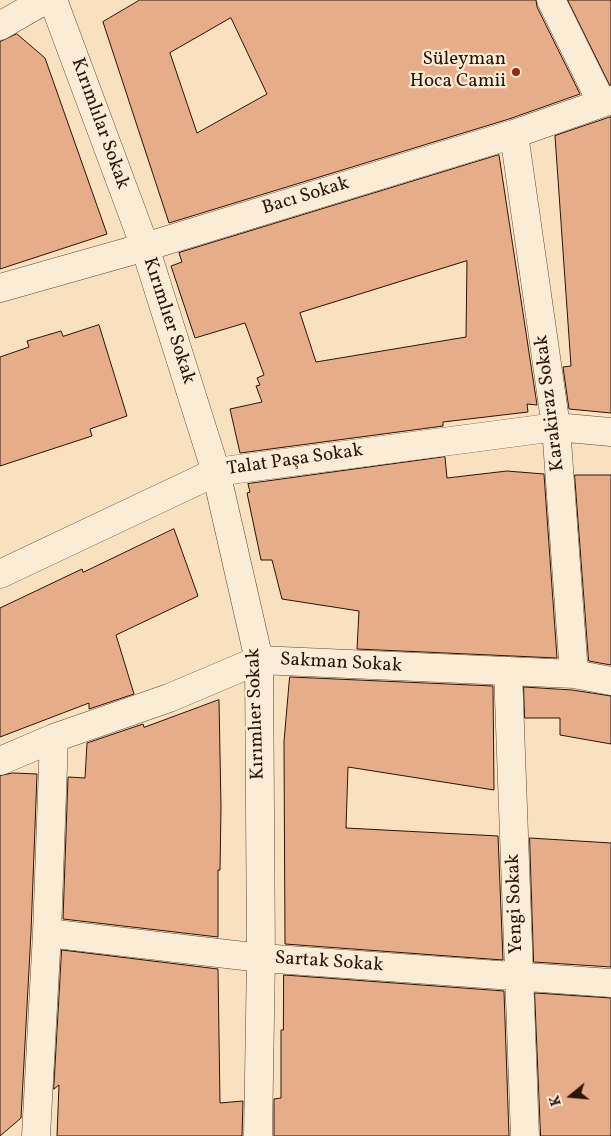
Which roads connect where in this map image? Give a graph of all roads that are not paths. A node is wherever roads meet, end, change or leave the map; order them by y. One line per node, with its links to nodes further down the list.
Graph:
1 (46, 0): 4 (street)
2 (52, 0): 7 (street, Kırımlılar Sokak)
3 (551, 0): 5 (street)
4 (0, 26)
5 (606, 102): 6 (street, Bacı Sokak)
6 (514, 134): 7 (street, Bacı Sokak); 9 (street, Karakiraz Sokak)
7 (144, 247): 8 (street, Bacı Sokak); 11 (street, Kırımlıer Sokak)
8 (0, 288)
9 (556, 426): 10 (street, Talat Paşa Sokak); 11 (street, Talat Paşa Sokak); 15 (street, Karakiraz Sokak)
10 (611, 432)
11 (216, 472): 12 (street, Talat Paşa Sokak); 13 (street, Kırımlıer Sokak)
12 (0, 574)
13 (259, 660): 14 (street, Sakman Sokak); 17 (street, Sakman Sokak); 20 (street, Kırımlıer Sokak)
14 (508, 671): 15 (street, Sakman Sokak); 21 (street, Yengi Sokak)
15 (574, 674): 16 (street, Sakman Sokak)
16 (611, 681)
17 (54, 738): 18 (street, Sakman Sokak); 19 (street)
18 (0, 761)
19 (47, 933): 20 (street, Sartak Sokak); 23 (street)
20 (261, 958): 21 (street, Sartak Sokak); 24 (street, Kırımlıer Sokak)
21 (518, 976): 22 (street, Sartak Sokak); 25 (street, Yengi Sokak)
22 (611, 983)
23 (36, 1136)
24 (258, 1136)
25 (525, 1136)

